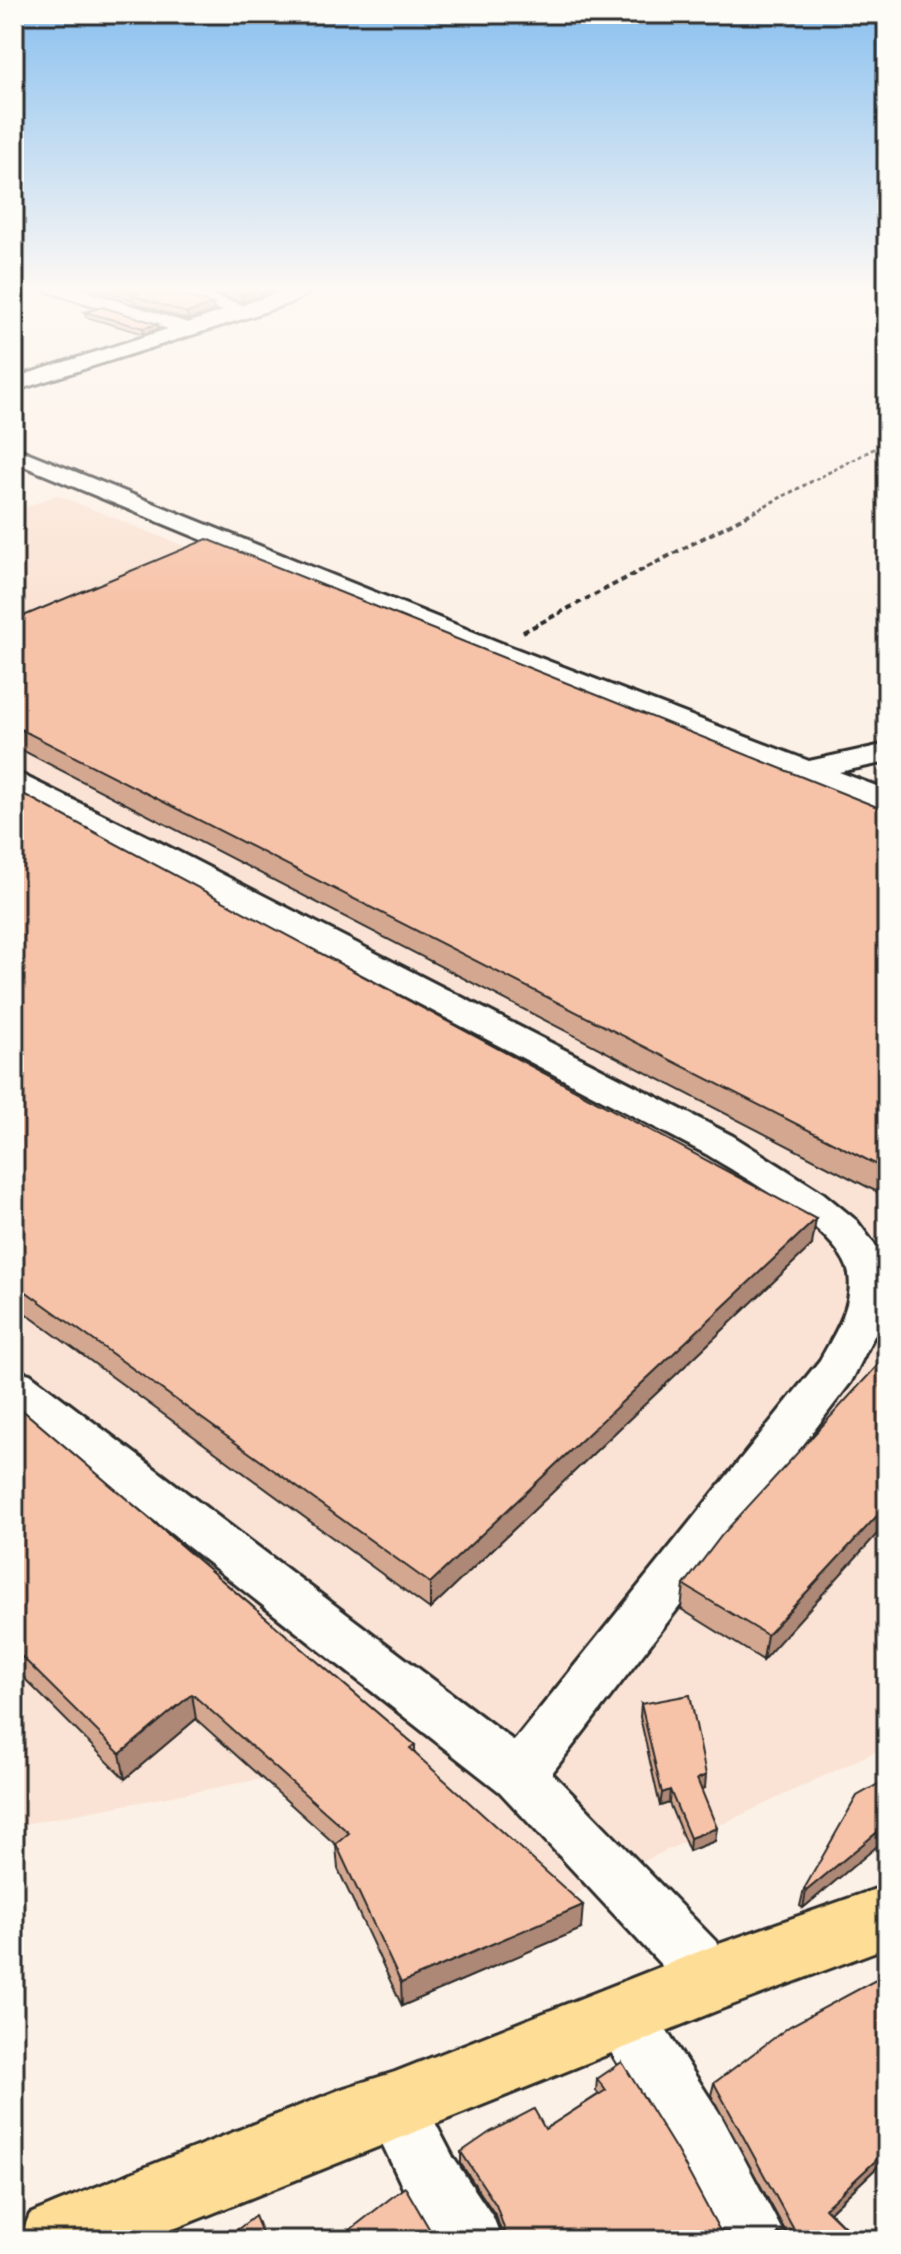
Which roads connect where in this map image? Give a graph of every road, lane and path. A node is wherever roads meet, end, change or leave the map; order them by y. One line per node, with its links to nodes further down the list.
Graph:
1 (887, 442): 3 (path)
2 (14, 454): 3 (street)
3 (491, 649): 5 (street)
4 (887, 753): 5 (street)
5 (807, 770): 7 (street)
6 (14, 780): 9 (street)
7 (887, 801)
8 (14, 1386): 9 (street)
9 (519, 1775): 11 (street)
10 (887, 1916): 11 (main road)
11 (713, 1979): 12 (main road)
12 (622, 2015): 13 (main road); 16 (street)
13 (395, 2107): 14 (main road); 15 (street)
14 (56, 2240)
15 (470, 2240)
16 (755, 2240)

